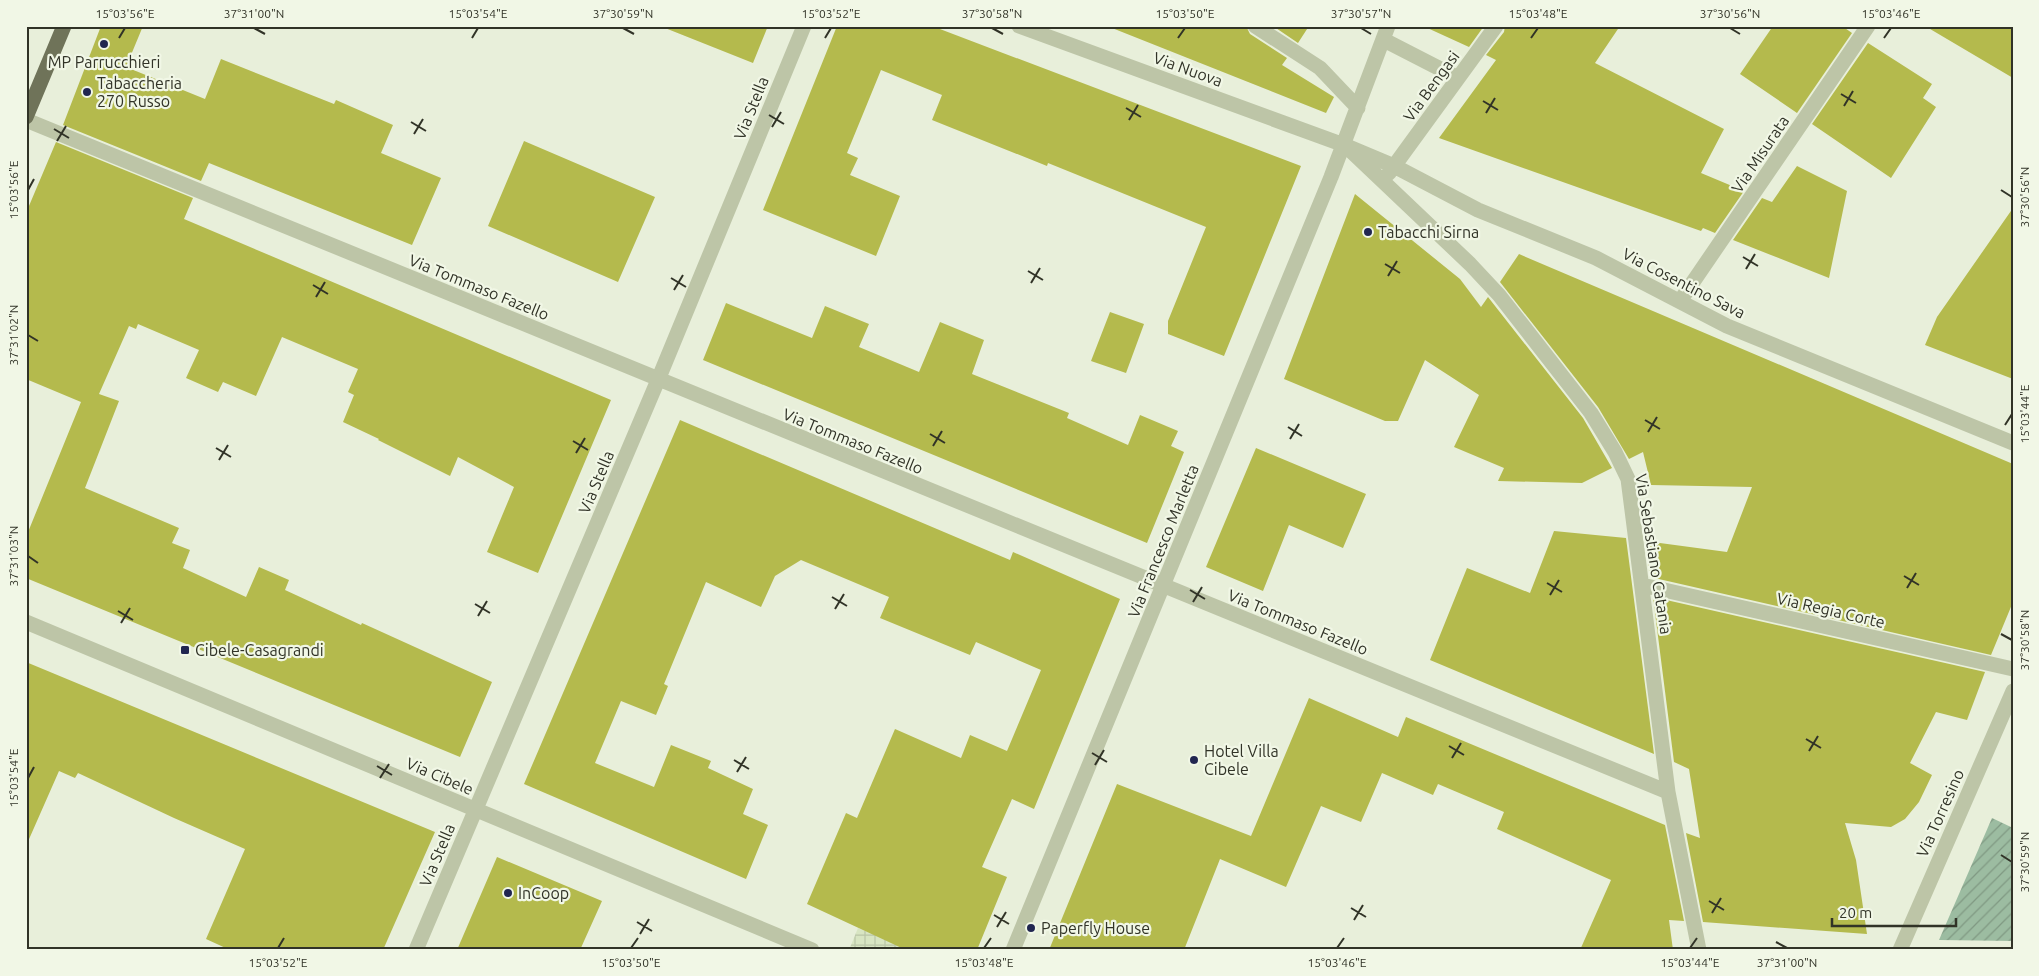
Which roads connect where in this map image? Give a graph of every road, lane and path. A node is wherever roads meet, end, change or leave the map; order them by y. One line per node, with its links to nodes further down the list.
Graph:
1 (64, 26): 10 (main road)
2 (804, 26): 15 (street, Via Stella)
3 (1019, 26): 11 (street, Via Nuova)
4 (1255, 26): 9 (street)
5 (1496, 26): 8 (street, Via Bengasi)
6 (1868, 26): 14 (street, Via Misurata)
7 (1386, 33): 8 (street); 9 (street, Via Francesco Marletta)
8 (1458, 78): 12 (street, Via Bengasi)
9 (1358, 108): 11 (street, Via Francesco Marletta)
10 (26, 118): 15 (street, Via Tommaso Fazello)
11 (1344, 145): 12 (street, Via Cosentino Sava); 13 (street, Via Sebastiano Catania); 18 (street, Via Francesco Marletta)
12 (1394, 166): 13 (street, Via Bengasi); 14 (street, Via Cosentino Sava)
13 (1382, 182): 17 (street, Via Sebastiano Catania)
14 (1680, 301): 16 (street, Via Cosentino Sava)
15 (658, 380): 18 (street, Via Tommaso Fazello); 23 (street, Via Stella)
16 (2013, 443)
17 (1642, 585): 20 (street, Via Regia Corte); 22 (street, Via Sebastiano Catania)
18 (1163, 586): 22 (street, Via Tommaso Fazello); 26 (street, Via Francesco Marletta)
19 (26, 622): 23 (street, Via Cibele)
20 (2013, 669)
21 (2013, 691): 28 (street, Via Torresino)
22 (1668, 792): 27 (street, Via Sebastiano Catania)
23 (476, 810): 24 (street, Via Stella); 25 (street, Via Cibele)
24 (416, 950)
25 (812, 950)
26 (1013, 950)
27 (1700, 950)
28 (1900, 950)

